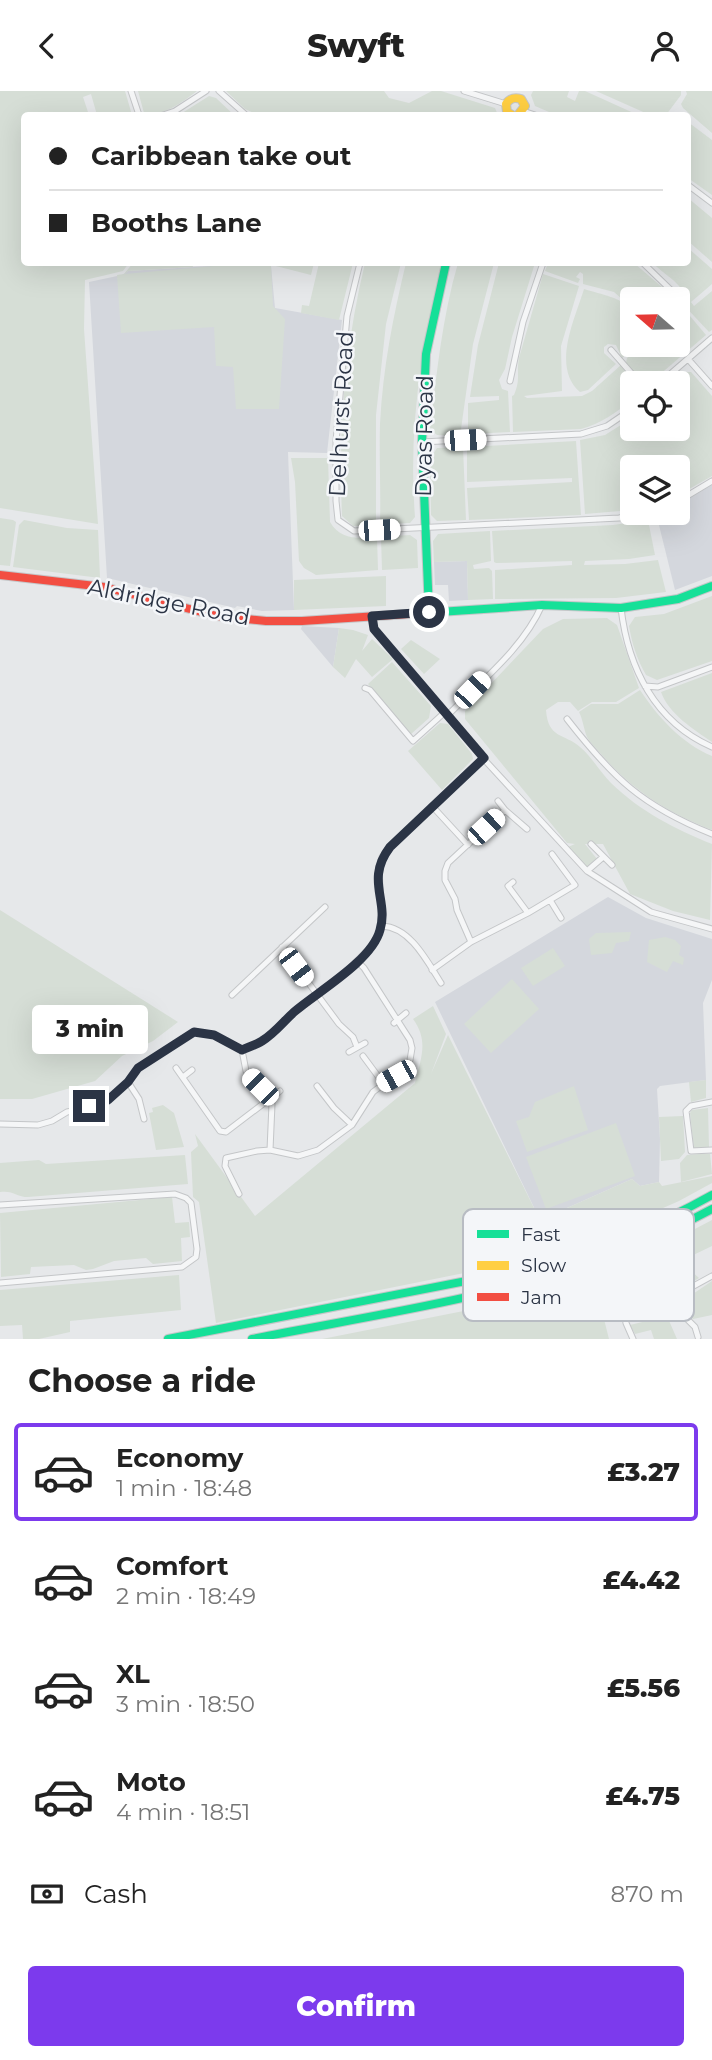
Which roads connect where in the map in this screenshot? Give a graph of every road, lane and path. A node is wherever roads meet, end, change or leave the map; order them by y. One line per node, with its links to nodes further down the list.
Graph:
1 (131, 91): 7 (street)
2 (206, 91): 8 (street)
3 (219, 91): 9 (street)
4 (464, 91): 6 (street)
5 (523, 95): 6 (main road)
6 (506, 104): 10 (main road)
7 (138, 112)
8 (172, 112)
9 (243, 112)
10 (507, 112)
11 (691, 187): 12 (street)
12 (712, 204)
13 (359, 266): 30 (street, Delhurst Road)
14 (445, 266): 26 (main road, Dyas Road)
15 (542, 266): 23 (street)
16 (646, 266): 17 (street)
17 (667, 287)
18 (712, 338): 20 (street)
19 (611, 350): 21 (street)
20 (688, 359): 22 (street); 24 (street)
21 (629, 371)
22 (674, 371)
23 (510, 381)
24 (712, 386)
25 (620, 417): 26 (street)
26 (422, 442): 30 (main road, Dyas Road)
27 (712, 481): 28 (street)
28 (690, 494)
29 (620, 518): 30 (street)
30 (424, 528): 35 (main road, Dyas Road)
31 (0, 575): 36 (main road, Aldridge Road)
32 (712, 586): 34 (main road, Aldridge Road)
33 (541, 605): 34 (main road, Aldridge Road); 35 (main road, Aldridge Road); 40 (street)
34 (621, 608): 38 (street)
35 (429, 612): 36 (main road, Aldridge Road)
36 (372, 616): 40 (street)
37 (712, 667): 38 (street)
38 (645, 686): 42 (street)
39 (365, 688): 40 (street)
40 (446, 715): 43 (street)
41 (566, 719): 48 (street)
42 (712, 747)
43 (484, 758): 45 (street); 54 (street)
44 (498, 801): 46 (street)
45 (432, 806): 50 (street); 62 (street)
46 (505, 810): 47 (street); 50 (street)
47 (527, 829)
48 (712, 834)
49 (591, 844): 52 (street)
50 (468, 845): 64 (street)
51 (552, 854): 56 (street)
52 (602, 857): 53 (street); 54 (street)
53 (612, 865)
54 (587, 871): 63 (street)
55 (508, 886): 58 (street)
56 (550, 900): 58 (street); 60 (street)
57 (325, 907): 59 (street)
58 (528, 913): 64 (street)
59 (318, 914): 61 (street); 65 (street)
60 (561, 918)
61 (322, 920)
62 (382, 926): 66 (street); 67 (street)
63 (712, 929)
64 (471, 941): 67 (street)
65 (282, 947): 69 (street); 72 (street)
66 (357, 961): 72 (street); 74 (street)
67 (432, 969): 68 (street)
68 (441, 983)
69 (240, 988): 70 (street); 71 (street)
70 (232, 995)
71 (245, 995)
72 (318, 996): 76 (street); 77 (street)
73 (406, 1013): 74 (street)
74 (396, 1021): 84 (street)
75 (365, 1043): 76 (street)
76 (357, 1047): 78 (street)
77 (242, 1050): 83 (street); 87 (street)
78 (349, 1052)
79 (363, 1056): 84 (street)
80 (176, 1068): 82 (street)
81 (192, 1070): 82 (street)
82 (183, 1077): 87 (street)
83 (128, 1082): 90 (street); 92 (street)
84 (383, 1083): 93 (street)
85 (317, 1086): 93 (street)
86 (280, 1091): 87 (street)
87 (271, 1101): 95 (street)
88 (712, 1102): 96 (street)
89 (150, 1107): 90 (street)
90 (142, 1109): 91 (street)
91 (144, 1119)
92 (0, 1124)
93 (352, 1125): 95 (street)
94 (227, 1147): 97 (street)
95 (270, 1150): 97 (street)
96 (712, 1150)
97 (231, 1157): 98 (street)
98 (239, 1194)
99 (712, 1195): 101 (main road)
100 (0, 1205): 104 (street)
101 (684, 1209)
102 (712, 1276): 105 (street)
103 (463, 1282): 110 (main road)
104 (0, 1283)
105 (694, 1286)
106 (463, 1299): 111 (main road)
107 (626, 1321): 112 (street)
108 (689, 1321): 109 (street)
109 (698, 1337)
110 (168, 1339)
111 (252, 1339)
112 (633, 1339)

